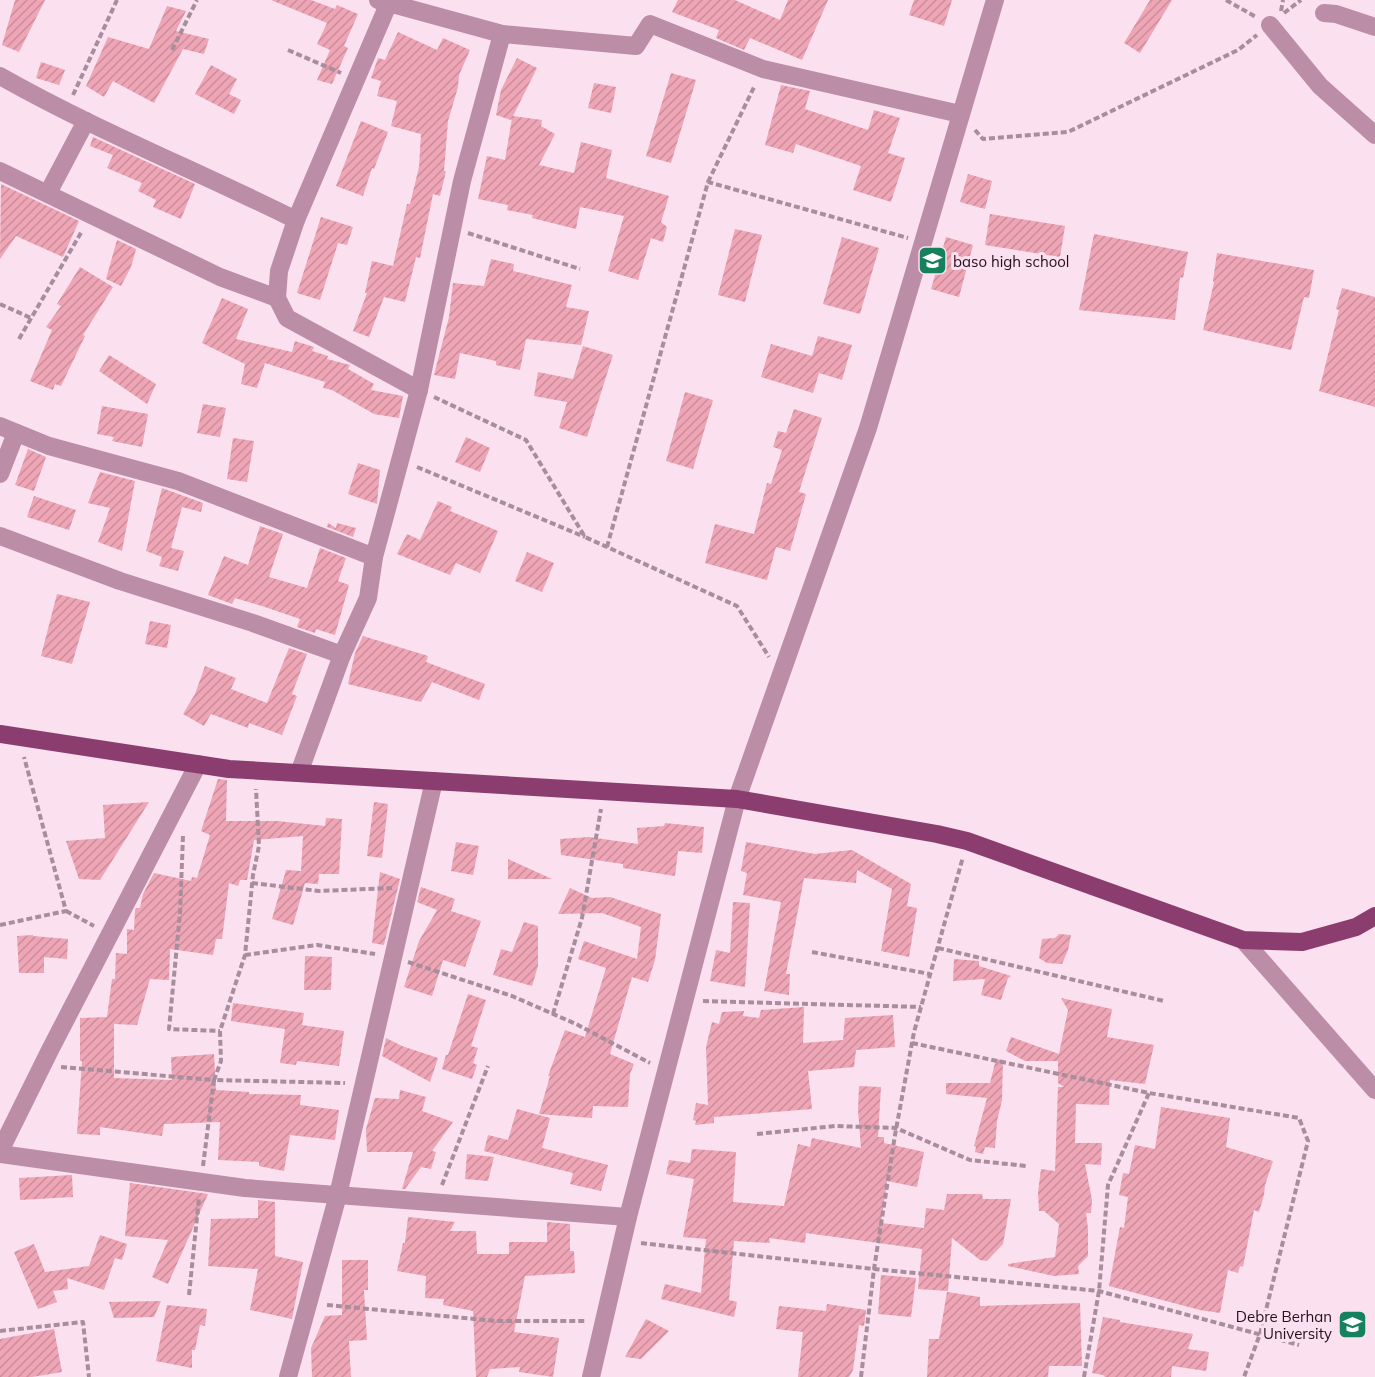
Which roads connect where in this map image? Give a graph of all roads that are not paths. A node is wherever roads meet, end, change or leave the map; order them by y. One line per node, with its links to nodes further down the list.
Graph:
1 (995, 0): 8 (street)
2 (385, 1): 6 (street); 13 (street)
3 (1324, 13): 5 (street)
4 (1270, 25): 10 (street)
5 (1375, 27)
6 (502, 34): 8 (street); 15 (street)
7 (0, 76): 9 (street)
8 (960, 114): 25 (street)
9 (86, 122): 12 (street); 13 (street)
10 (1375, 135)
11 (0, 171): 12 (street)
12 (48, 194): 14 (street)
13 (296, 220): 14 (street)
14 (277, 298): 15 (street)
15 (418, 390): 19 (street)
16 (8, 429): 17 (street); 19 (street)
17 (0, 474)
18 (0, 536): 20 (street)
19 (374, 557): 20 (street)
20 (342, 655): 23 (street)
21 (0, 734): 22 (main road)
22 (198, 764): 23 (main road); 29 (street)
23 (299, 773): 24 (main road)
24 (434, 781): 25 (main road); 30 (street)
25 (736, 799): 27 (main road); 31 (street)
26 (1375, 916): 27 (main road)
27 (1243, 940): 28 (street)
28 (1375, 1090)
29 (0, 1153): 30 (street)
30 (338, 1195): 31 (street); 32 (street)
31 (628, 1217): 33 (street)
32 (288, 1377)
33 (591, 1377)

